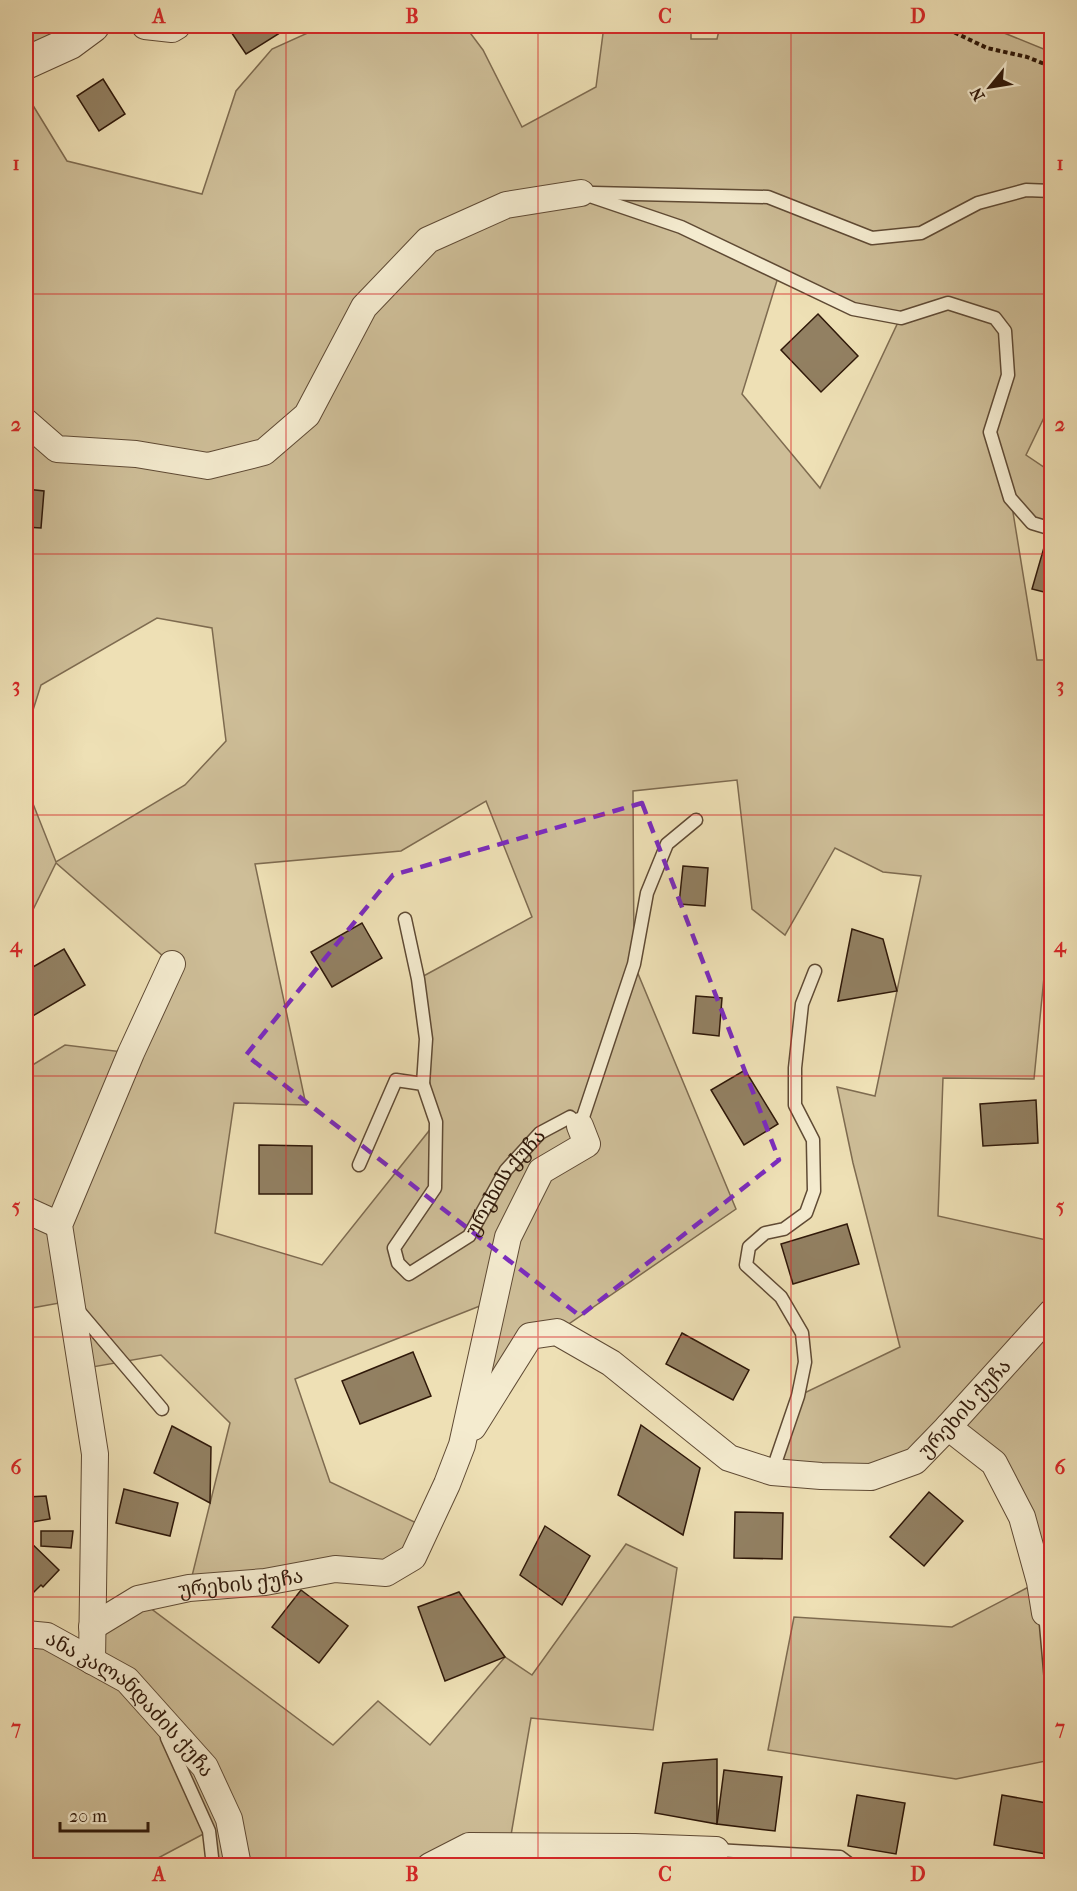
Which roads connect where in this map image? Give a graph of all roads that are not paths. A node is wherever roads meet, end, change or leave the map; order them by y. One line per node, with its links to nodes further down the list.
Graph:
1 (93, 26): 4 (street)
2 (145, 26): 3 (street)
3 (177, 26)
4 (26, 63)
5 (1052, 191): 6 (lane)
6 (581, 193): 7 (street); 8 (lane)
7 (26, 422)
8 (1052, 529)
9 (696, 820): 14 (lane)
10 (405, 919): 13 (lane)
11 (172, 964): 17 (street)
12 (815, 971): 23 (lane)
13 (423, 1084): 14 (lane, ურეხის ქუჩა); 15 (lane)
14 (580, 1126): 22 (street, ურეხის ქუჩა)
15 (359, 1165)
16 (26, 1210): 17 (street)
17 (59, 1225): 18 (street)
18 (70, 1301): 20 (lane); 25 (street)
19 (1052, 1312): 21 (street, ურეხის ქუჩა)
20 (162, 1409)
21 (948, 1427): 23 (street, ურეხის ქუჩა); 24 (street)
22 (462, 1445): 23 (street, ურეხის ქუჩა); 25 (street, ურეხის ქუჩა)
23 (772, 1472)
24 (1045, 1613): 28 (lane)
25 (93, 1626): 27 (street)
26 (26, 1634): 27 (street, ანა კალანდაძის ქუჩა)
27 (92, 1661): 29 (street, ანა კალანდაძის ქუჩა)
28 (1052, 1692)
29 (150, 1705): 31 (lane); 32 (street, ანა კალანდაძის ქუჩა)
30 (716, 1850): 33 (street); 34 (lane)
31 (213, 1866)
32 (238, 1866)
33 (430, 1866)
34 (852, 1866)

